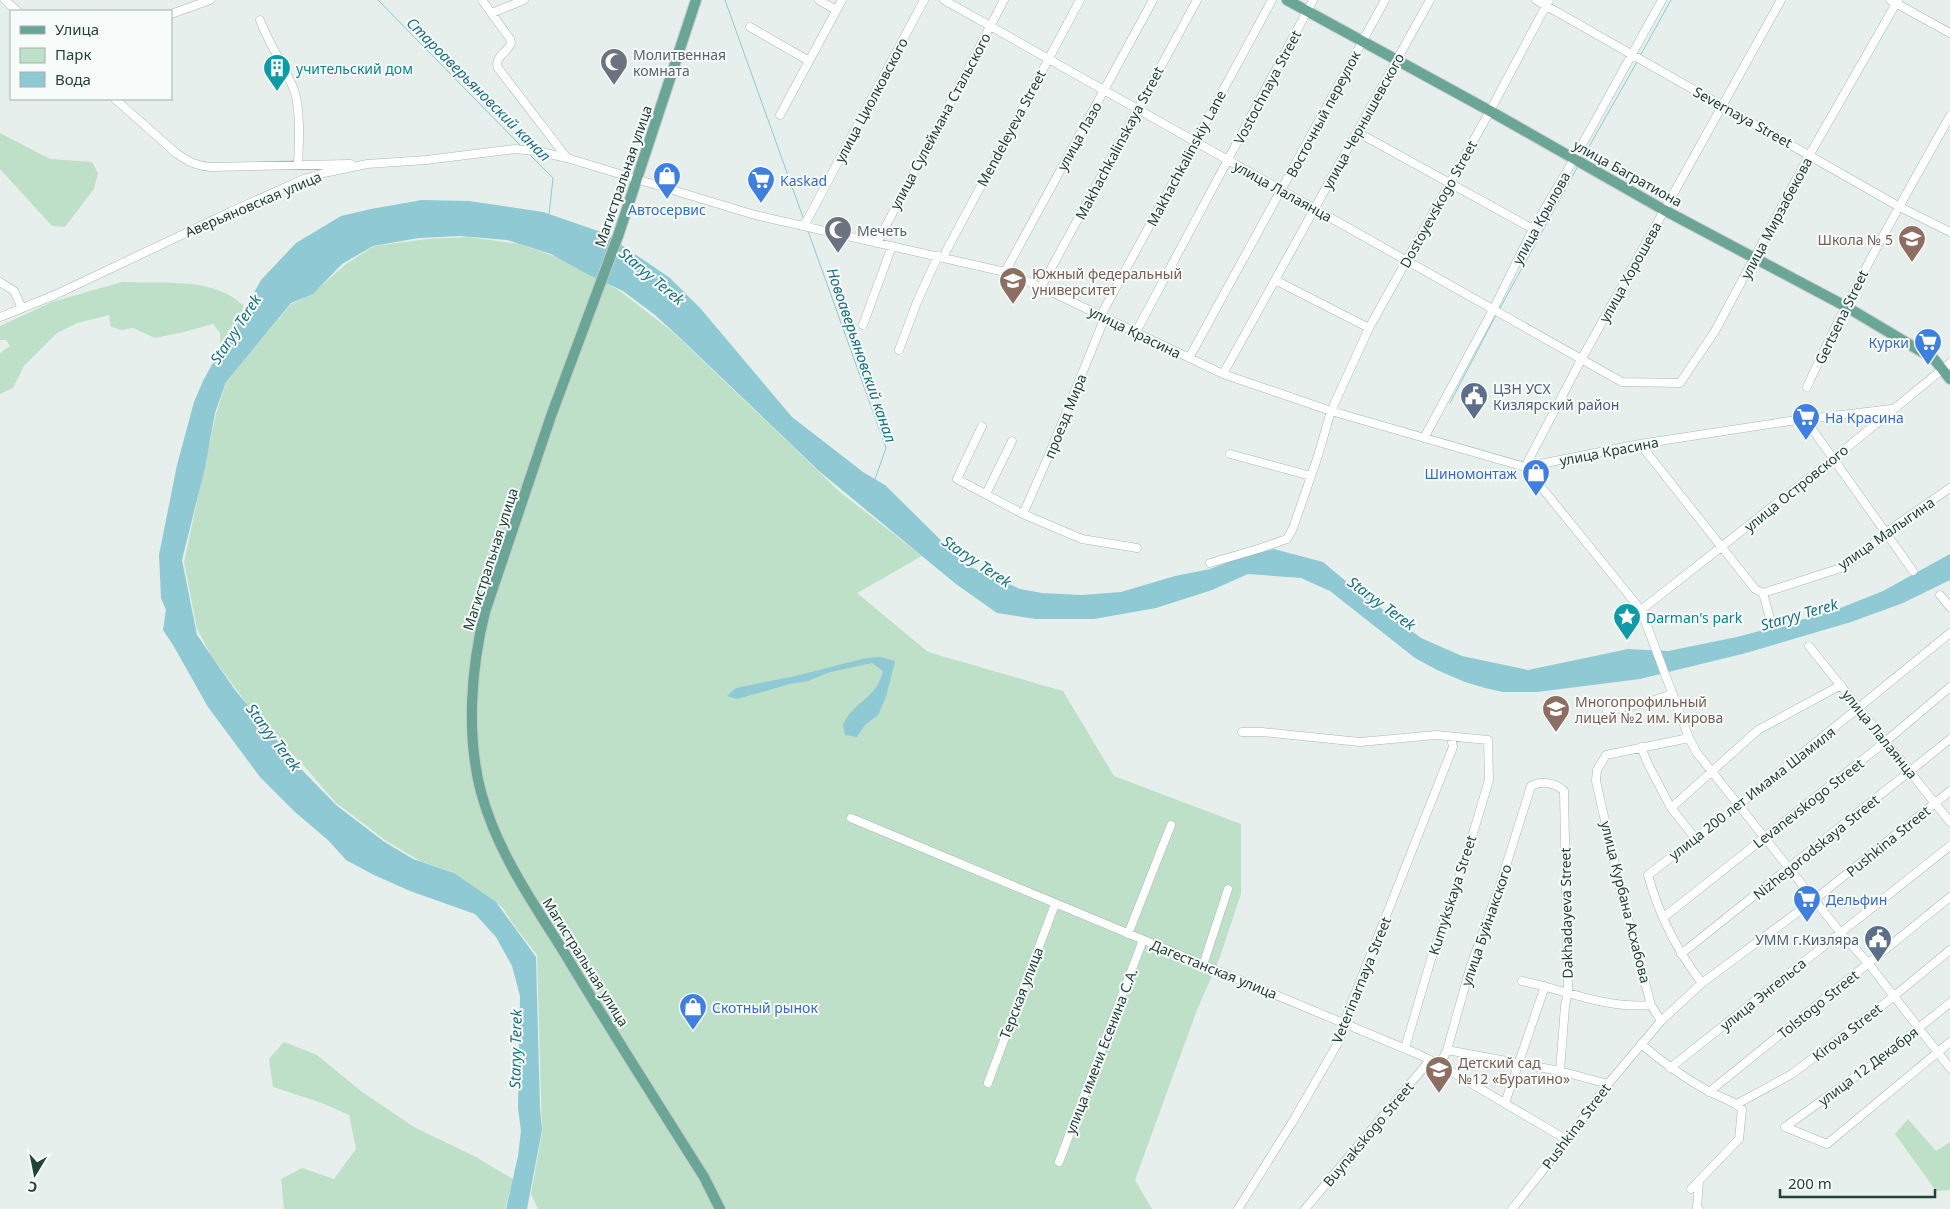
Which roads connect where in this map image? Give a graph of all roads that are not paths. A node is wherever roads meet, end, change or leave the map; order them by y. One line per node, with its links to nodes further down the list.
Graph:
1 (5, 0): 24 (street)
2 (210, 0): 28 (street)
3 (482, 0): 27 (street)
4 (524, 0): 27 (street)
5 (696, 0): 53 (main road, Магистральная улица)
6 (819, 0): 25 (street)
7 (842, 0): 25 (street)
8 (924, 0): 59 (street, улица Циолковского)
9 (944, 0): 30 (street, улица Лалаянца)
10 (1004, 0): 30 (street, улица Сулеймана Стальского)
11 (1080, 0): 35 (street, Mendeleyeva Street)
12 (1153, 0): 38 (street, улица Лазо)
13 (1197, 0): 41 (street, Makhachkalinskaya Street)
14 (1272, 0): 46 (street, Makhachkalinskiy Lane)
15 (1287, 0): 26 (main road, улица Багратиона)
16 (1312, 0): 26 (street, Vostochnaya Street)
17 (1385, 0): 33 (street, Восточный переулок)
18 (1430, 0): 37 (street, улица Чернышевского)
19 (1536, 0): 23 (street, Severnaya Street)
20 (1662, 0): 34 (street, улица Крылова)
21 (1781, 0): 40 (street, улица Хорошева)
22 (1895, 1): 32 (street); 47 (street, улица Мирзабекова)
23 (1548, 3): 34 (street, Severnaya Street); 42 (street, Dostoyevskogo Street)
24 (16, 10)
25 (836, 10): 36 (street)
26 (1306, 11): 33 (main road, улица Багратиона); 49 (street, Vostochnaya Street)
27 (492, 13): 48 (street)
28 (172, 14)
29 (260, 20): 51 (street)
30 (990, 26): 35 (street, улица Лалаянца); 62 (street, улица Сулеймана Стальского)
31 (750, 27): 36 (street)
32 (1950, 33)
33 (1362, 42): 37 (main road, улица Багратиона); 55 (street, Восточный переулок)
34 (1632, 53): 40 (street, Severnaya Street); 50 (street, улица Крылова)
35 (1048, 59): 38 (street, улица Лалаянца); 64 (street, Mendeleyeva Street)
36 (809, 61): 43 (street)
37 (1396, 61): 42 (main road, улица Багратиона); 45 (street, улица Чернышевского)
38 (1104, 90): 41 (street, улица Лалаянца); 67 (street, улица Лазо)
39 (116, 100): 51 (street)
40 (1722, 106): 47 (street, Severnaya Street); 58 (street, улица Хорошева)
41 (1137, 109): 46 (street, улица Лалаянца); 70 (street, Makhachkalinskaya Street)
42 (1490, 111): 50 (main road, улица Багратиона); 54 (street, Dostoyevskogo Street)
43 (780, 115)
44 (1950, 116): 56 (street, Gertsena Street)
45 (1357, 132): 54 (street); 57 (street, улица Чернышевского)
46 (1195, 141): 49 (street, улица Лалаянца); 74 (street, Makhachkalinskiy Lane)
47 (1810, 154): 56 (street, Severnaya Street); 65 (street, улица Мирзабекова)
48 (567, 158): 52 (street, Аверьяновская улица); 53 (street, Аверьяновская улица)
49 (1228, 160): 55 (street, улица Лалаянца); 78 (street, Vostochnaya Street)
50 (1574, 160): 58 (main road, улица Багратиона); 60 (street, улица Крылова)
51 (298, 164): 52 (street)
52 (367, 164): 72 (street, Аверьяновская улица)
53 (637, 180): 59 (street, улица Красина); 180 (main road, Магистральная улица)
54 (1450, 184): 60 (street); 66 (street, Dostoyevskogo Street)
55 (1282, 191): 57 (street, улица Лалаянца); 80 (street, Восточный переулок)
56 (1898, 206): 61 (street, Severnaya Street); 71 (street, Gertsena Street)
57 (1314, 209): 66 (street, улица Лалаянца); 68 (street, улица Чернышевского)
58 (1664, 210): 65 (main road, улица Багратиона); 81 (street, улица Хорошева)
59 (804, 226): 62 (street, улица Красина)
60 (1533, 229): 73 (street, улица Крылова)
61 (1950, 232)
62 (876, 242): 63 (street, улица Красина)
63 (892, 246): 64 (street, улица Красина); 76 (street)
64 (940, 256): 67 (street, улица Красина); 79 (street)
65 (1756, 258): 71 (main road, улица Багратиона); 85 (street, улица Мирзабекова)
66 (1406, 261): 73 (street, улица Лалаянца); 77 (street, Dostoyevskogo Street)
67 (1005, 272): 70 (street, улица Красина)
68 (1275, 280): 77 (street); 83 (street, улица Чернышевского)
69 (0, 282): 72 (street)
70 (1041, 287): 74 (street, улица Красина)
71 (1845, 306): 82 (main road, улица Багратиона); 86 (street, Gertsena Street)
72 (22, 308): 75 (street, Аверьяновская улица)
73 (1493, 310): 81 (street, улица Лалаянца); 91 (street, улица Крылова)
74 (1103, 316): 78 (street, улица Красина); 100 (street, проезд Мира)
75 (0, 317)
76 (863, 325)
77 (1369, 328): 88 (street, Dostoyevskogo Street)
78 (1136, 332): 80 (street, улица Красина)
79 (899, 350)
80 (1189, 358): 83 (street, улица Красина)
81 (1581, 360): 85 (street, улица Лалаянца); 96 (street, улица Хорошева)
82 (1946, 366): 84 (main road, улица Багратиона); 87 (street, улица Островского)
83 (1223, 374): 88 (street, улица Красина)
84 (1950, 378)
85 (1622, 382)
86 (1807, 387)
87 (1892, 409): 89 (street, улица Красина); 95 (street, улица Островского)
88 (1331, 411): 91 (street, улица Красина); 97 (street)
89 (1805, 419): 93 (street, улица Красина); 95 (street)
90 (982, 426): 99 (street)
91 (1424, 438): 96 (street, улица Красина)
92 (1012, 441): 99 (street)
93 (1640, 444): 96 (street, улица Красина); 102 (street)
94 (1230, 454): 97 (street)
95 (1833, 459): 101 (street); 102 (street, улица Островского)
96 (1525, 467): 109 (street)
97 (1311, 476): 104 (street)
98 (1950, 488): 101 (street, улица Малыгина)
99 (986, 494): 100 (street)
100 (1023, 514): 103 (street)
101 (1885, 533): 105 (street); 106 (street, улица Малыгина)
102 (1722, 547): 106 (street); 109 (street, улица Островского)
103 (1137, 548)
104 (1210, 563)
105 (1913, 571)
106 (1763, 592): 110 (street)
107 (1940, 595): 108 (street)
108 (1950, 607)
109 (1640, 610): 115 (street)
110 (1771, 622)
111 (1950, 633): 116 (street, улица 200 лет Имама Шамиля)
112 (1809, 646): 113 (street, улица Лалаянца)
113 (1841, 686): 116 (street, улица Лалаянца); 124 (street)
114 (1950, 687): 122 (street, Levanevskogo Street)
115 (1673, 694): 117 (street); 120 (street)
116 (1859, 708): 122 (street, улица Лалаянца); 129 (street, улица 200 лет Имама Шамиля)
117 (1607, 711)
118 (1242, 732): 119 (street)
119 (1450, 737): 158 (street, Veterinarnaya Street); 162 (street, Kumykskaya Street)
120 (1688, 738): 123 (street); 124 (street)
121 (1950, 739): 125 (street, Nizhegorodskaya Street)
122 (1885, 742): 125 (street, улица Лалаянца); 134 (street, Levanevskogo Street)
123 (1641, 747): 130 (street); 156 (street, улица Курбана Асхабова)
124 (1712, 770): 129 (street); 130 (street)
125 (1910, 771): 128 (street, улица Лалаянца); 137 (street, Nizhegorodskaya Street)
126 (1531, 786): 153 (street, Dakhadayeva Street); 163 (street, улица Буйнакского)
127 (1950, 791): 128 (street, Pushkina Street)
128 (1935, 803): 132 (street, улица Лалаянца); 140 (street, Pushkina Street)
129 (1739, 804): 134 (street); 135 (street, улица 200 лет Имама Шамиля)
130 (1671, 808): 135 (street)
131 (851, 818): 141 (street, Дагестанская улица)
132 (1950, 822)
133 (1171, 826): 144 (street)
134 (1765, 836): 137 (street); 142 (street, Levanevskogo Street)
135 (1695, 838): 142 (street, улица 200 лет Имама Шамиля)
136 (1950, 846): 143 (street, улица Энгельса)
137 (1790, 868): 140 (street); 147 (street, Nizhegorodskaya Street)
138 (1228, 889): 149 (street)
139 (1950, 898): 148 (street, Tolstogo Street)
140 (1814, 900): 143 (street); 151 (street, Pushkina Street)
141 (1055, 904): 144 (street, Дагестанская улица); 171 (street, Терская улица)
142 (1664, 917): 147 (street, улица 200 лет Имама Шамиля)
143 (1840, 932): 148 (street); 168 (street, улица Энгельса)
144 (1128, 934): 145 (street, Дагестанская улица)
145 (1143, 940): 149 (street, Дагестанская улица); 177 (street, улица имени Есенина С.А.)
146 (1950, 950): 154 (street, Kirova Street)
147 (1681, 954): 151 (street, улица 200 лет Имама Шамиля)
148 (1868, 963): 154 (street); 173 (street, Tolstogo Street)
149 (1203, 965): 158 (street, Дагестанская улица)
150 (1522, 981): 152 (street)
151 (1702, 983): 157 (street, Pushkina Street)
152 (1545, 986): 153 (street); 166 (street)
153 (1568, 992): 156 (street); 170 (street, Dakhadayeva Street)
154 (1893, 997): 159 (street); 175 (street, Kirova Street)
155 (1950, 1003): 159 (street, улица 12 Декабря)
156 (1651, 1004): 157 (street, улица Курбана Асхабова)
157 (1661, 1021): 161 (street, Pushkina Street)
158 (1345, 1024): 162 (street, Дагестанская улица); 181 (street, Veterinarnaya Street)
159 (1919, 1028): 164 (street); 164 (street, улица 12 Декабря)
160 (1950, 1042): 164 (street)
161 (1641, 1044): 168 (street); 172 (street, Pushkina Street)
162 (1405, 1048): 165 (street, Дагестанская улица)
163 (1447, 1050): 166 (street); 167 (street, улица Буйнакского)
164 (1936, 1052): 169 (street)
165 (1430, 1060): 167 (street, Дагестанская улица); 182 (street, Buynakskogo Street)
166 (1520, 1063): 170 (street); 174 (street)
167 (1440, 1065): 174 (street, Дагестанская улица)
168 (1670, 1068): 173 (street)
169 (1950, 1068)
170 (1560, 1071): 172 (street)
171 (988, 1083)
172 (1608, 1084): 176 (street, Pushkina Street)
173 (1709, 1092): 175 (street)
174 (1505, 1103): 176 (street, Дагестанская улица)
175 (1737, 1104): 178 (street)
176 (1567, 1140): 183 (street, Pushkina Street)
177 (1059, 1162)
178 (1699, 1182): 179 (street); 184 (street)
179 (1691, 1189)
180 (720, 1209)
181 (1238, 1209)
182 (1305, 1209)
183 (1512, 1209)
184 (1699, 1209)

